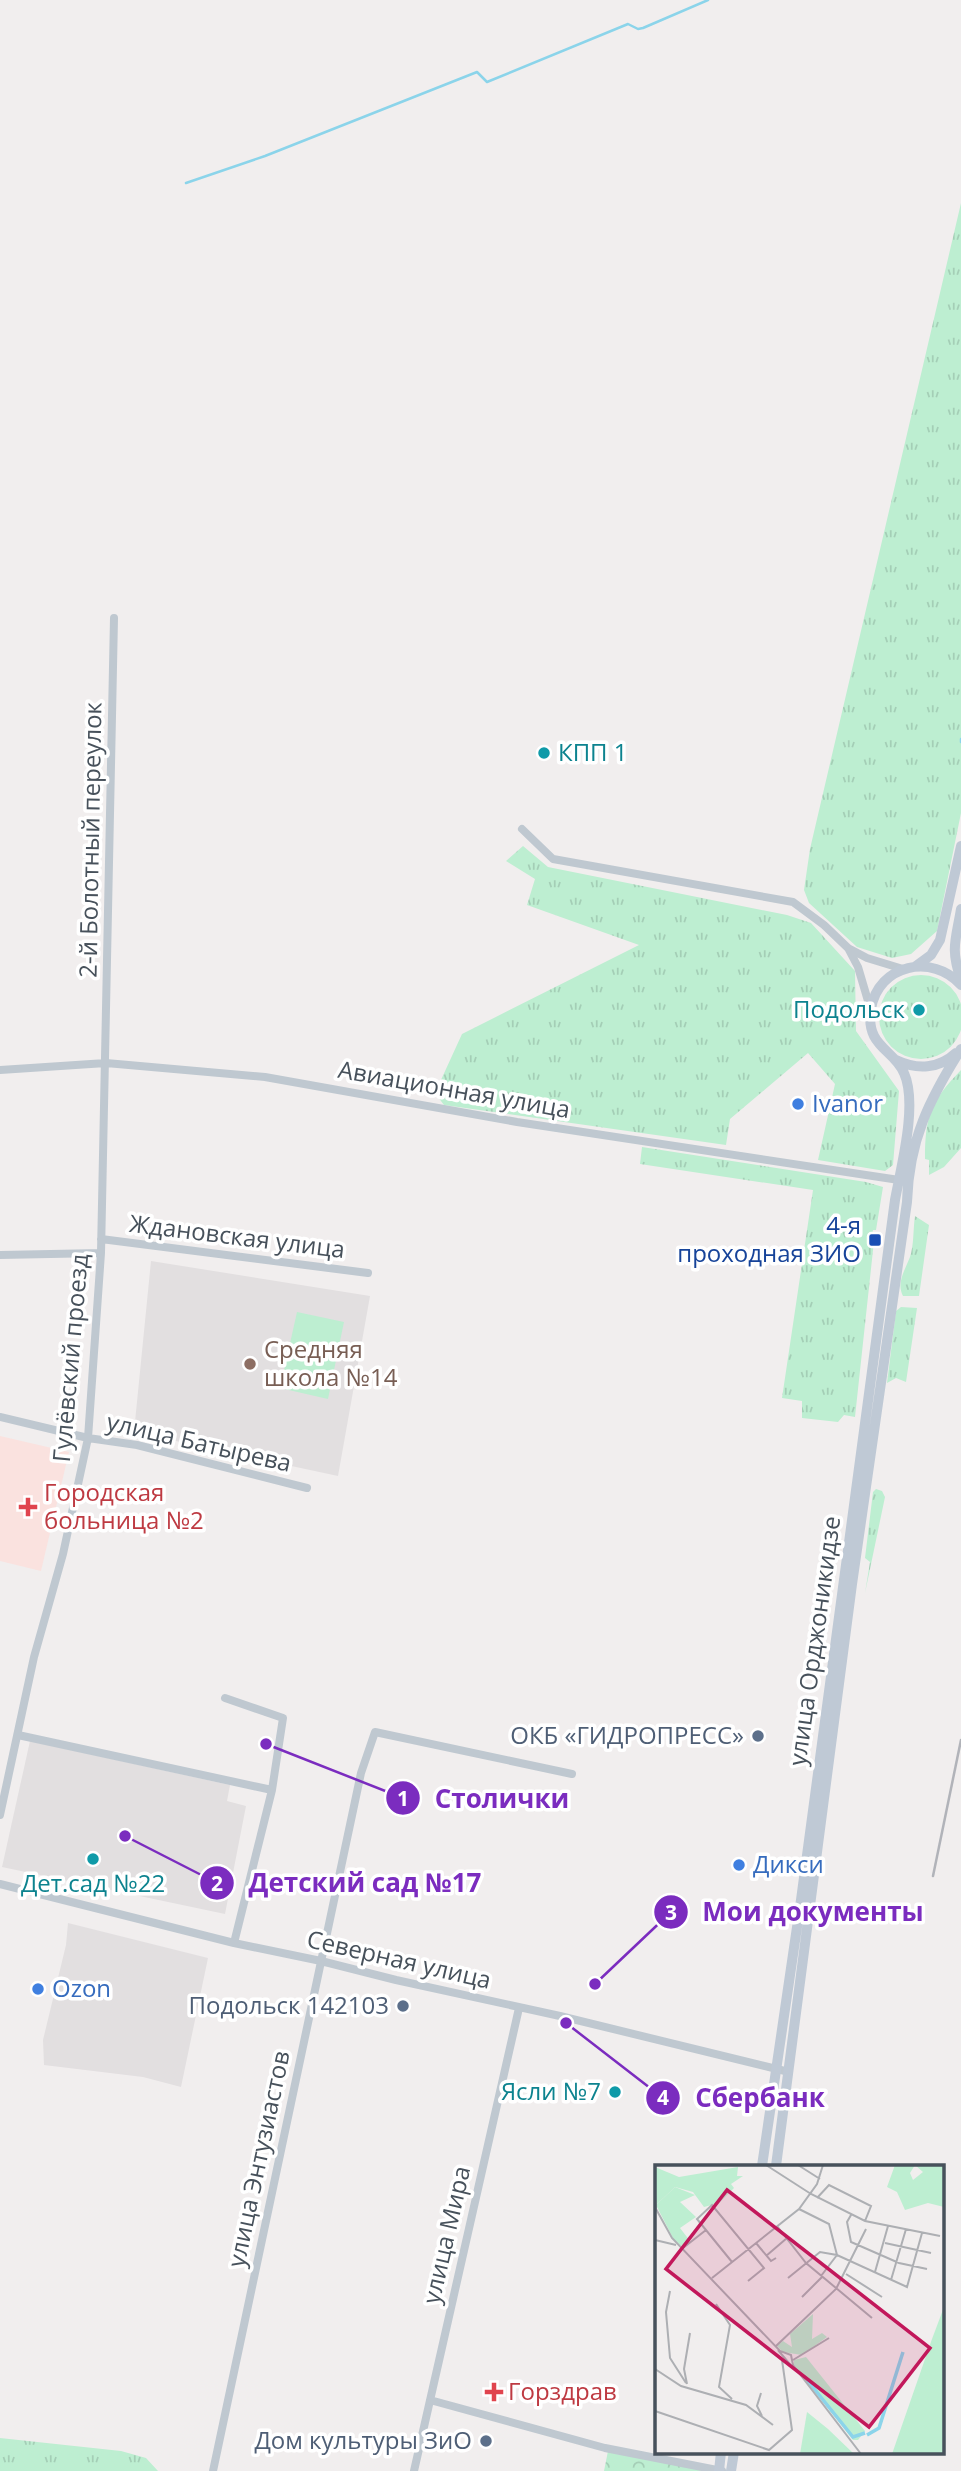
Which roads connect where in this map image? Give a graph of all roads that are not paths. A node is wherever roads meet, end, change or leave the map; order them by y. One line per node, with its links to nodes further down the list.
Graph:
1 (114, 618): 12 (street, 2-й Болотный переулок)
2 (522, 829): 5 (street)
3 (961, 846): 6 (main road)
4 (961, 909): 8 (main road)
5 (848, 948): 7 (street); 9 (street)
6 (916, 966): 7 (main road); 8 (main road)
7 (902, 969): 9 (main road)
8 (961, 982)
9 (871, 1011): 11 (main road)
10 (961, 1049): 11 (main road); 14 (main road)
11 (893, 1059): 14 (main road)
12 (106, 1063): 13 (street, Авиационная улица); 15 (street, Авиационная улица); 16 (street, Гулёвский проезд)
13 (0, 1070)
14 (914, 1124): 15 (main road, улица Орджоникидзе); 33 (main road, улица Орджоникидзе)
15 (899, 1180): 32 (main road, улица Орджоникидзе)
16 (101, 1239): 17 (street, Гулёвский проезд); 19 (street, Ждановская улица)
17 (101, 1253): 18 (street, Ждановская улица); 21 (street, Гулёвский проезд)
18 (0, 1255)
19 (368, 1273)
20 (0, 1417): 21 (street, улица Батырева)
21 (88, 1438): 22 (street, улица Батырева); 24 (street, Гулёвский проезд)
22 (307, 1489)
23 (225, 1698): 26 (street)
24 (18, 1735): 26 (street); 27 (street, Гулёвский проезд)
25 (572, 1774): 30 (street, улица Энтузиастов)
26 (272, 1790): 29 (street)
27 (0, 1815)
28 (0, 1884): 29 (street, Северная улица)
29 (234, 1943): 30 (street, Северная улица)
30 (321, 1961): 31 (street, Северная улица); 37 (street, улица Энтузиастов)
31 (519, 2008): 32 (street, Северная улица); 36 (street, улица Мира)
32 (776, 2069): 33 (street, Северная улица); 34 (main road, улица Орджоникидзе)
33 (789, 2072): 35 (main road, улица Орджоникидзе)
34 (762, 2165)
35 (776, 2165)
36 (430, 2400): 38 (street, улица Мира); 39 (street)
37 (213, 2471)
38 (414, 2471)
39 (720, 2471)

